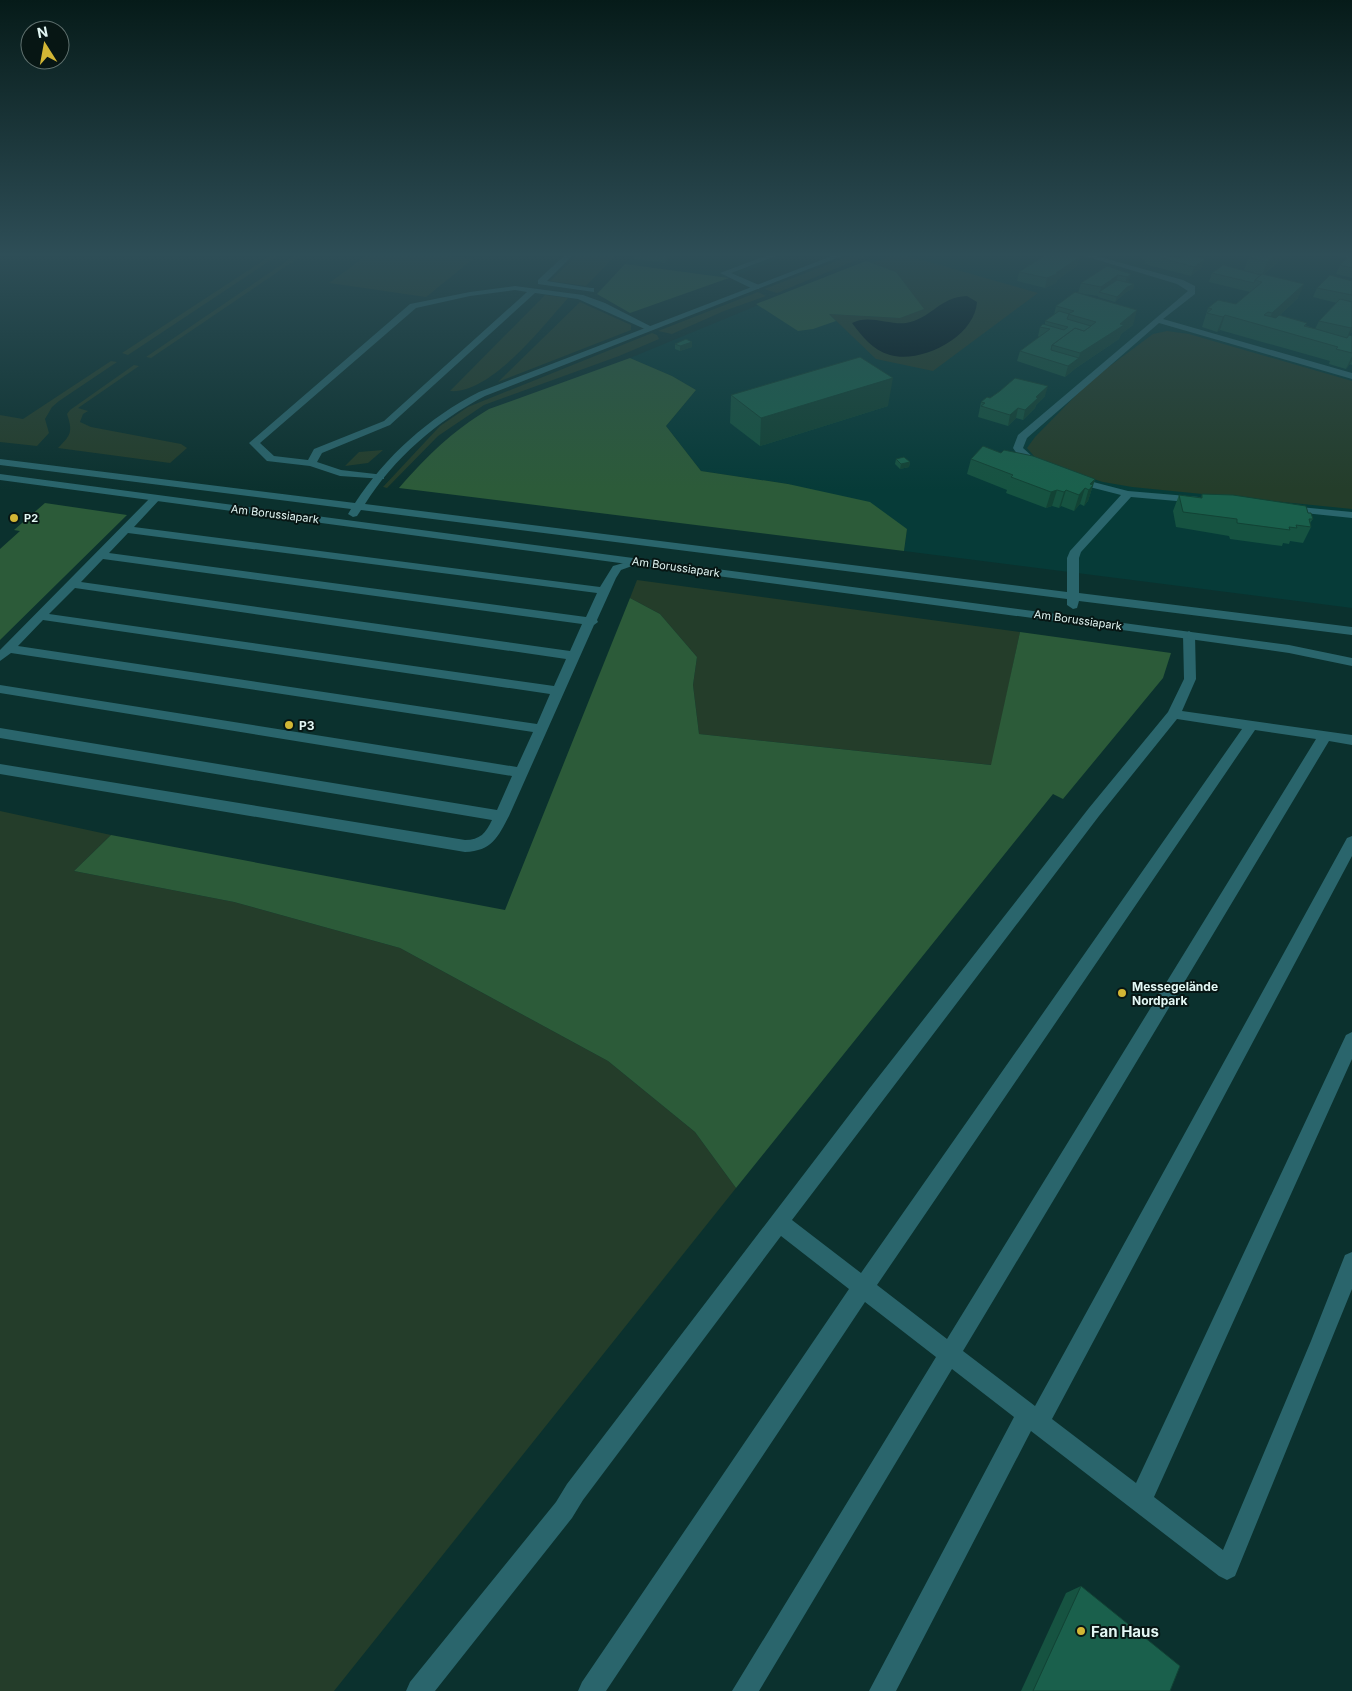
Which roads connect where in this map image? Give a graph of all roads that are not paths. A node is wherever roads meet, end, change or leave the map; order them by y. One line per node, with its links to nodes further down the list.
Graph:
1 (381, 333): 8 (street)
2 (487, 333): 8 (street)
3 (637, 333): 12 (street)
4 (1142, 333): 9 (street)
5 (1202, 333): 6 (street)
6 (1352, 376)
7 (0, 462): 16 (street, Am Borussiapark)
8 (311, 463): 12 (street)
9 (1046, 469)
10 (1064, 476): 13 (street)
11 (0, 477): 14 (street, Am Borussiapark)
12 (380, 477): 16 (street)
13 (1128, 494): 15 (street); 25 (street)
14 (156, 498): 19 (street, Am Borussiapark); 20 (street)
15 (1208, 501)
16 (357, 507): 19 (street); 25 (street, Am Borussiapark)
17 (1277, 508): 18 (street)
18 (1352, 515)
19 (346, 524): 22 (street, Am Borussiapark)
20 (126, 529): 21 (street); 24 (street)
21 (101, 555): 23 (street); 28 (street)
22 (637, 562): 24 (street); 27 (street, Am Borussiapark)
23 (72, 584): 26 (street); 32 (street)
24 (605, 591): 28 (street)
25 (1073, 597): 27 (street); 29 (street, Am Borussiapark)
26 (40, 616): 31 (street); 35 (street)
27 (1074, 619): 30 (street, Am Borussiapark)
28 (592, 622): 32 (street)
29 (1352, 631)
30 (1189, 635): 33 (street, Am Borussiapark); 36 (street)
31 (4, 653): 38 (street)
32 (575, 656): 35 (street)
33 (1352, 662)
34 (0, 689): 43 (street)
35 (559, 690): 38 (street)
36 (1174, 714): 37 (street); 47 (street)
37 (1252, 725): 40 (street); 49 (street)
38 (542, 729): 43 (street)
39 (0, 733): 44 (street)
40 (1325, 736): 41 (street); 50 (street)
41 (1352, 740)
42 (0, 769): 44 (street)
43 (522, 773): 44 (street)
44 (502, 816)
45 (1352, 842): 51 (street)
46 (1352, 1040): 52 (street)
47 (779, 1222): 49 (street); 53 (street)
48 (1352, 1262): 52 (street)
49 (863, 1287): 50 (street); 54 (street)
50 (951, 1355): 51 (street); 55 (street)
51 (1033, 1418): 52 (street); 56 (street)
52 (1140, 1501)
53 (419, 1691)
54 (591, 1691)
55 (745, 1691)
56 (882, 1691)

